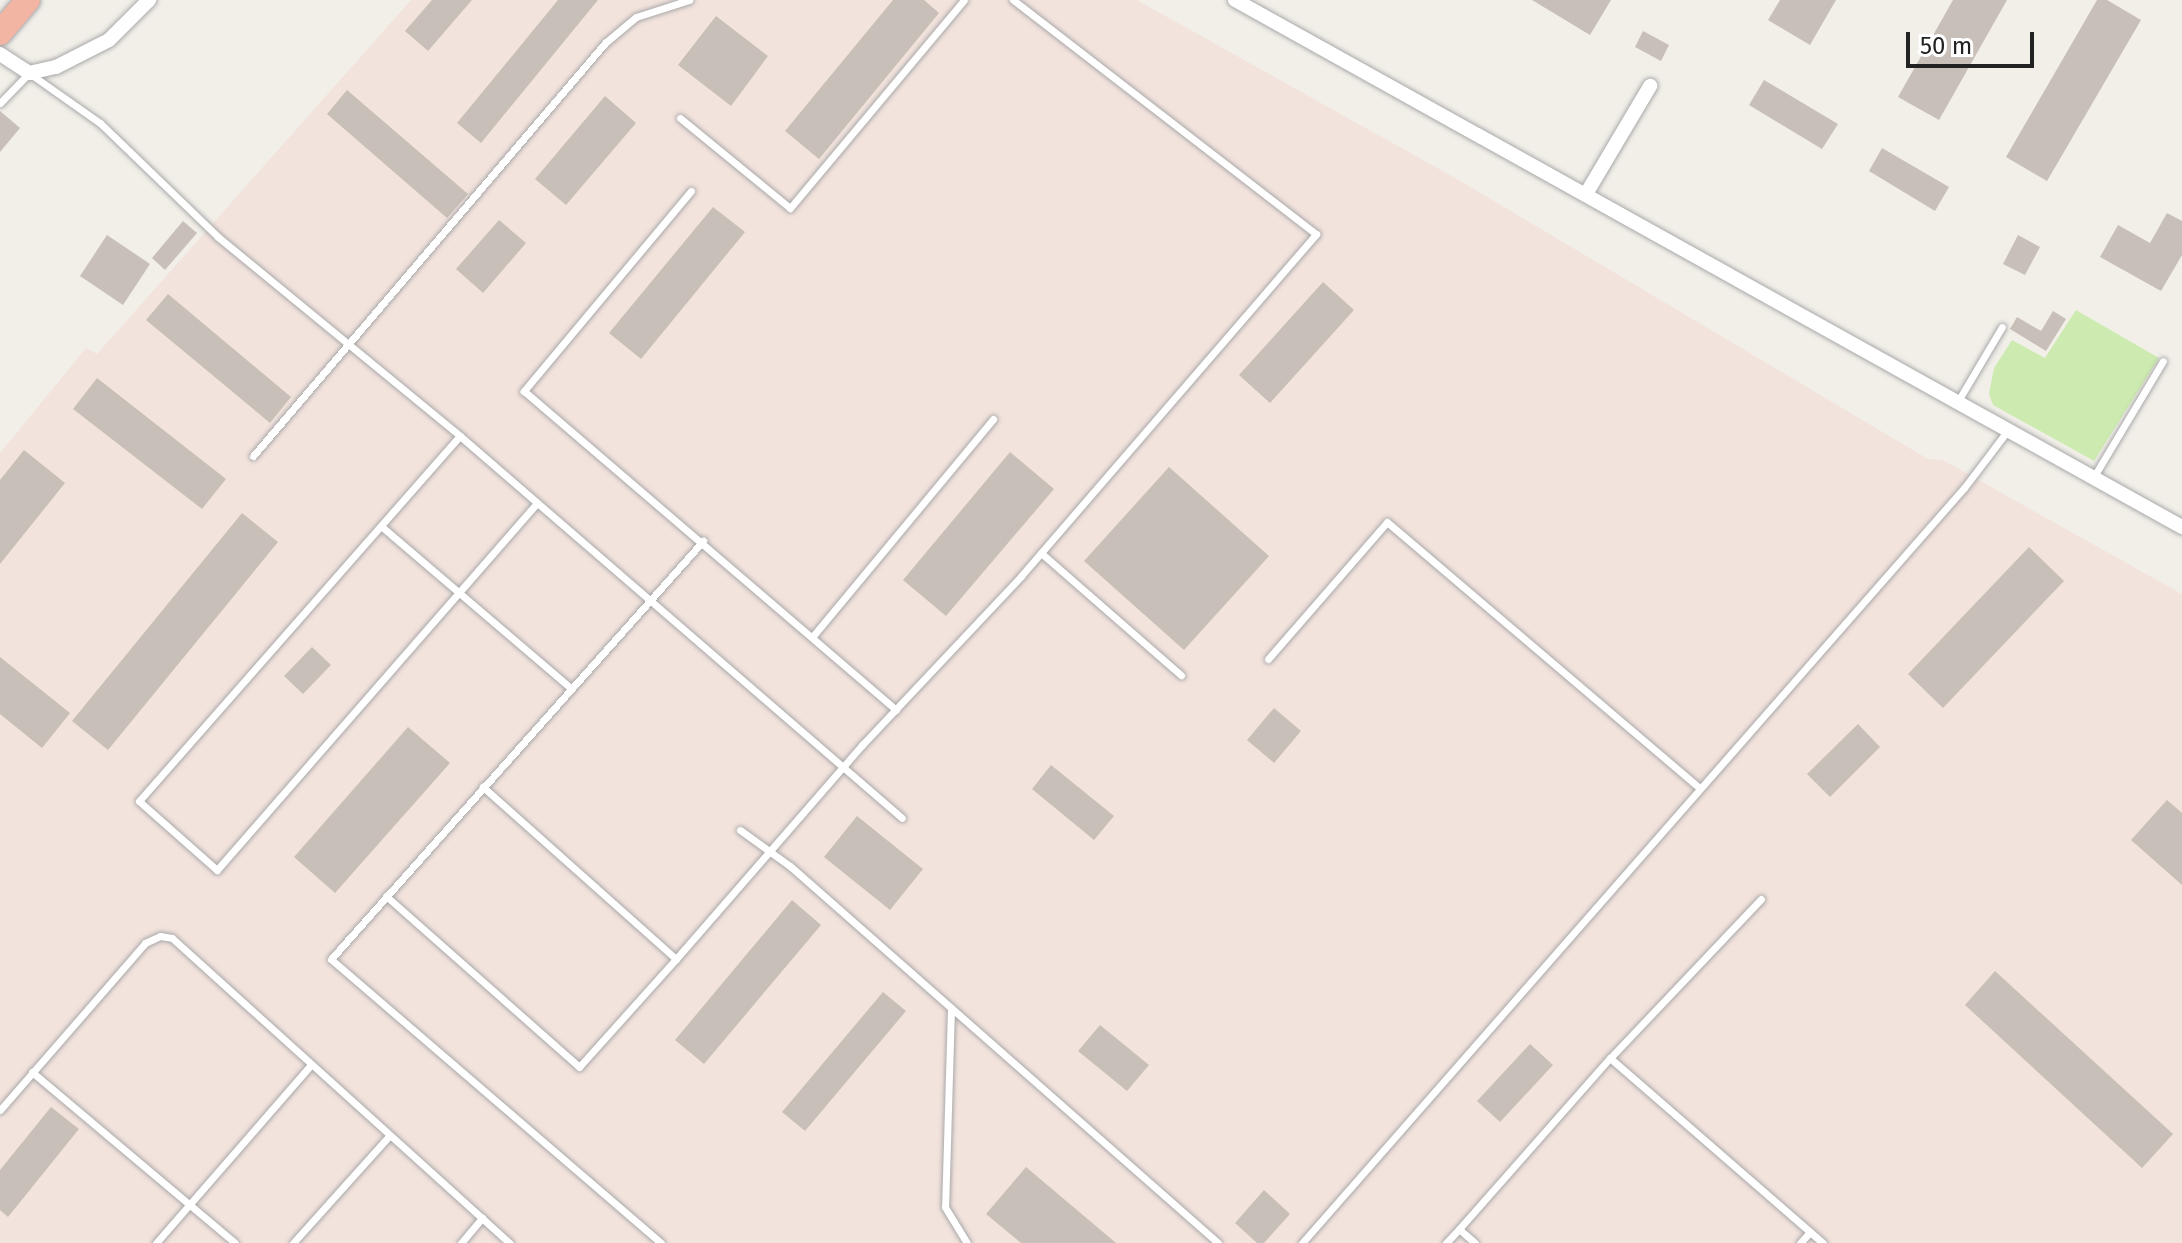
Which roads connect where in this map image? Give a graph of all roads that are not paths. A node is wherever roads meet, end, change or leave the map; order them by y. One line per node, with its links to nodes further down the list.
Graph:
1 (28, 0): 7 (highway)
2 (149, 0): 9 (street)
3 (689, 0): 16 (lane)
4 (964, 0): 12 (lane)
5 (1013, 0): 28 (lane)
6 (1235, 0): 14 (street)
7 (0, 33)
8 (0, 54): 9 (street)
9 (29, 73): 11 (lane); 16 (lane)
10 (1650, 86): 14 (street)
11 (0, 103)
12 (680, 118)
13 (691, 191): 27 (lane)
14 (1586, 194): 18 (street)
15 (2002, 327): 18 (lane)
16 (348, 342): 21 (lane); 22 (lane)
17 (2163, 361): 23 (lane)
18 (1958, 401): 20 (street)
19 (993, 419): 31 (lane)
20 (2008, 430): 23 (street); 38 (lane)
21 (460, 436): 24 (lane); 25 (lane)
22 (253, 456)
23 (2093, 478): 26 (street)
24 (537, 503): 29 (lane); 30 (lane)
25 (381, 526): 29 (lane); 29 (lane)
26 (2182, 527)
27 (703, 541): 30 (lane); 31 (lane)
28 (1041, 553): 33 (lane); 35 (lane)
29 (459, 591): 34 (lane)
30 (649, 601): 34 (lane); 36 (lane)
31 (813, 636): 35 (lane)
32 (1268, 659): 38 (lane)
33 (1181, 675)
34 (571, 688): 37 (lane)
35 (896, 710): 36 (lane)
36 (842, 768): 39 (lane); 41 (lane)
37 (483, 787): 42 (lane); 44 (lane)
38 (1700, 788): 63 (lane)
39 (902, 818)
40 (740, 830): 41 (lane)
41 (768, 853): 44 (lane); 45 (lane)
42 (386, 896): 44 (lane); 60 (lane)
43 (1761, 899): 46 (lane)
44 (676, 959)
45 (951, 1008): 61 (lane); 62 (lane)
46 (1610, 1058): 53 (lane); 54 (lane)
47 (311, 1065): 48 (lane); 50 (lane); 51 (lane)
48 (32, 1072): 49 (lane); 51 (lane)
49 (0, 1110)
50 (389, 1136): 52 (lane); 57 (lane)
51 (189, 1204): 55 (lane); 56 (lane)
52 (482, 1218): 58 (lane); 59 (lane)
53 (1459, 1229): 64 (lane); 65 (lane)
54 (1810, 1232): 66 (lane); 67 (lane)
55 (156, 1243)
56 (235, 1243)
57 (293, 1243)
58 (461, 1243)
59 (510, 1243)
60 (661, 1243)
61 (967, 1243)
62 (1218, 1243)
63 (1302, 1243)
64 (1446, 1243)
65 (1475, 1243)
66 (1800, 1243)
67 (1823, 1243)

